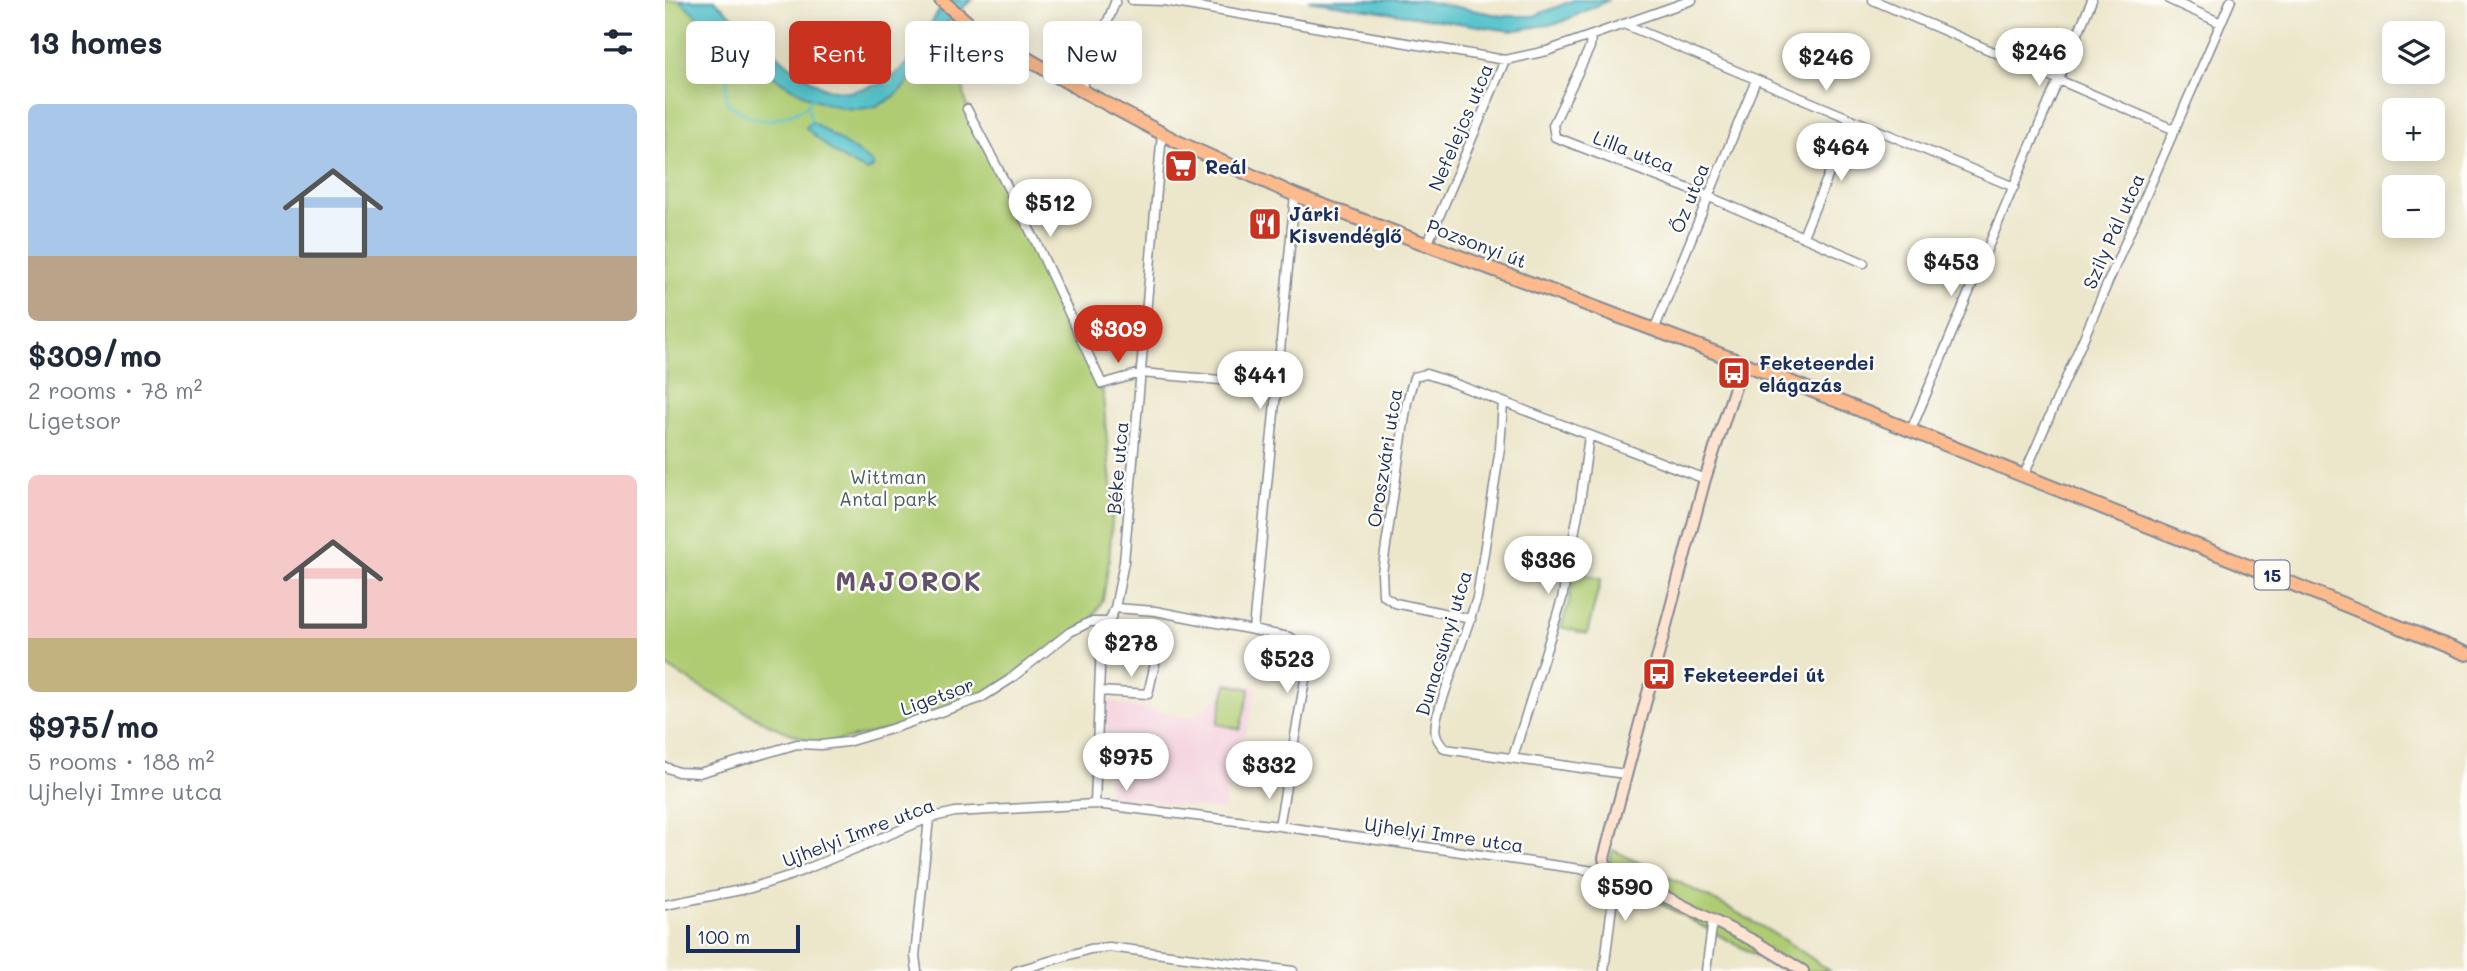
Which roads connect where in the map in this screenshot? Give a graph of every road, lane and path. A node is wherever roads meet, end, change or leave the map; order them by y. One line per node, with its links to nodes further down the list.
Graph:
1 (941, 0): 15 (main road, Pozsonyi út / 15)
2 (1116, 0): 15 (street)
3 (1132, 0): 12 (street)
4 (1692, 0): 10 (street)
5 (1873, 0): 14 (street)
6 (2092, 0): 14 (street)
7 (2170, 0): 9 (street)
8 (2231, 0): 9 (street, Szily Pál utca)
9 (2221, 23): 18 (street, Szily Pál utca)
10 (1626, 25): 11 (street); 13 (street)
11 (1591, 36): 12 (street); 22 (street, Lilla utca)
12 (1505, 60): 24 (street, Nefelejcs utca)
13 (1756, 79): 17 (street); 22 (street, Őz utca)
14 (2058, 79): 18 (street); 20 (street)
15 (1081, 90): 19 (main road, Pozsonyi út / 15)
16 (967, 108): 28 (street)
17 (1852, 119): 20 (street); 23 (street)
18 (2175, 130): 33 (street, Szily Pál utca)
19 (1162, 133): 21 (main road, Pozsonyi út / 15); 28 (street, Béke utca)
20 (2014, 187): 31 (street)
21 (1294, 195): 24 (main road, Pozsonyi út / 15); 29 (street)
22 (1707, 196): 23 (street, Lilla utca); 26 (street, Őz utca)
23 (1803, 236): 25 (street, Lilla utca)
24 (1427, 245): 26 (main road, Pozsonyi út / 15)
25 (1864, 263)
26 (1654, 330): 27 (main road, Pozsonyi út / 15)
27 (1743, 363): 31 (main road, Pozsonyi út / 15); 34 (main road)
28 (1141, 373): 29 (street); 35 (street, Béke utca)
29 (1277, 385): 38 (street)
30 (1503, 403): 32 (street, Oroszvári utca); 36 (street, Dunacsúnyi utca); 36 (street, Oroszvári utca)
31 (1911, 430): 33 (main road, Pozsonyi út / 15)
32 (1589, 436): 34 (street, Oroszvári utca); 42 (street)
33 (2024, 475): 39 (main road, 15)
34 (1705, 479): 44 (main road)
35 (1115, 608): 37 (street, Béke utca); 38 (street)
36 (1471, 619): 42 (street, Dunacsúnyi utca)
37 (1107, 622): 41 (street, Béke utca); 43 (street, Ligetsor)
38 (1253, 630): 47 (street)
39 (2467, 654)
40 (1156, 659): 41 (street)
41 (1099, 691): 45 (street, Béke utca)
42 (1513, 757): 44 (street, Dunacsúnyi utca)
43 (665, 767)
44 (1625, 774): 48 (main road)
45 (1095, 804): 46 (street, Ujhelyi Imre utca); 47 (street, Ujhelyi Imre utca)
46 (929, 818): 49 (street, Ujhelyi Imre utca); 52 (street)
47 (1279, 826): 48 (street, Ujhelyi Imre utca)
48 (1611, 870): 50 (main road); 55 (street)
49 (665, 905)
50 (1713, 920): 56 (street); 57 (main road)
51 (1260, 969): 53 (street); 54 (street)
52 (917, 971)
53 (1016, 971)
54 (1293, 971)
55 (1605, 971)
56 (1706, 971)
57 (1803, 971)

